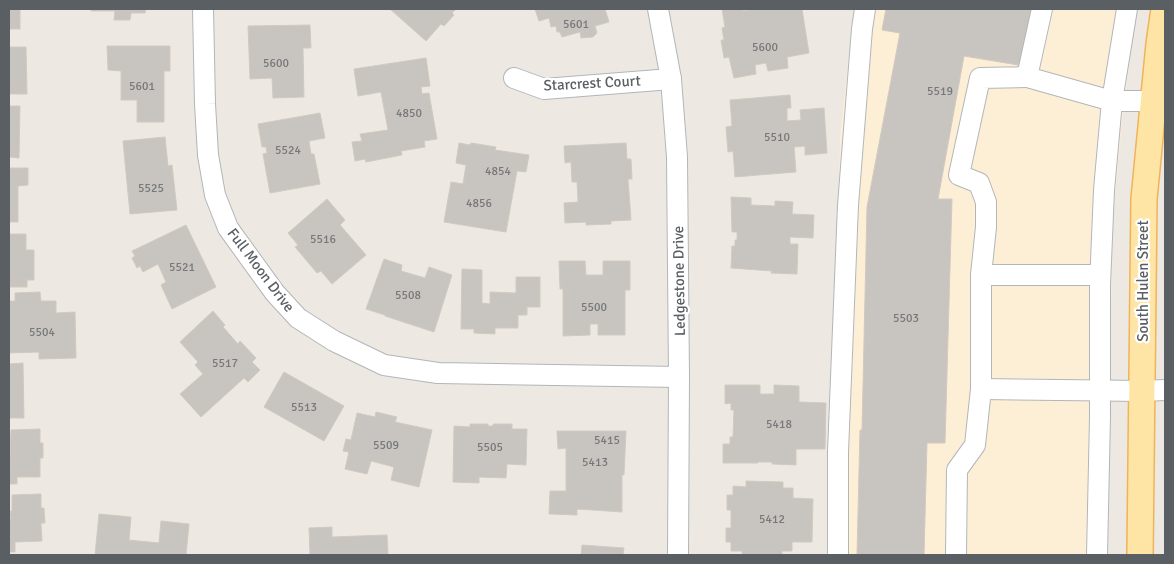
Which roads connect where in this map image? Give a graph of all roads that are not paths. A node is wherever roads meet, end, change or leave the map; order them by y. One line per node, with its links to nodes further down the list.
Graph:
1 (203, 9): 14 (street, Full Moon Drive)
2 (658, 9): 9 (street, Ledgestone Drive)
3 (865, 9): 19 (street)
4 (1042, 9): 7 (street)
5 (1126, 9): 10 (street)
6 (1164, 9): 11 (main road, South Hulen Street)
7 (1027, 77): 10 (street); 12 (street)
8 (514, 78): 9 (street, Starcrest Court)
9 (671, 79): 14 (street, Ledgestone Drive)
10 (1112, 101): 11 (street); 13 (street)
11 (1154, 101): 17 (main road, South Hulen Street)
12 (981, 275): 13 (street); 15 (street)
13 (1100, 275): 16 (street)
14 (680, 377): 18 (street, Ledgestone Drive)
15 (981, 389): 16 (street); 20 (street)
16 (1100, 389): 17 (street); 21 (street)
17 (1154, 390): 22 (main road, South Hulen Street)
18 (678, 555)
19 (838, 555)
20 (956, 555)
21 (1097, 555)
22 (1140, 555)

